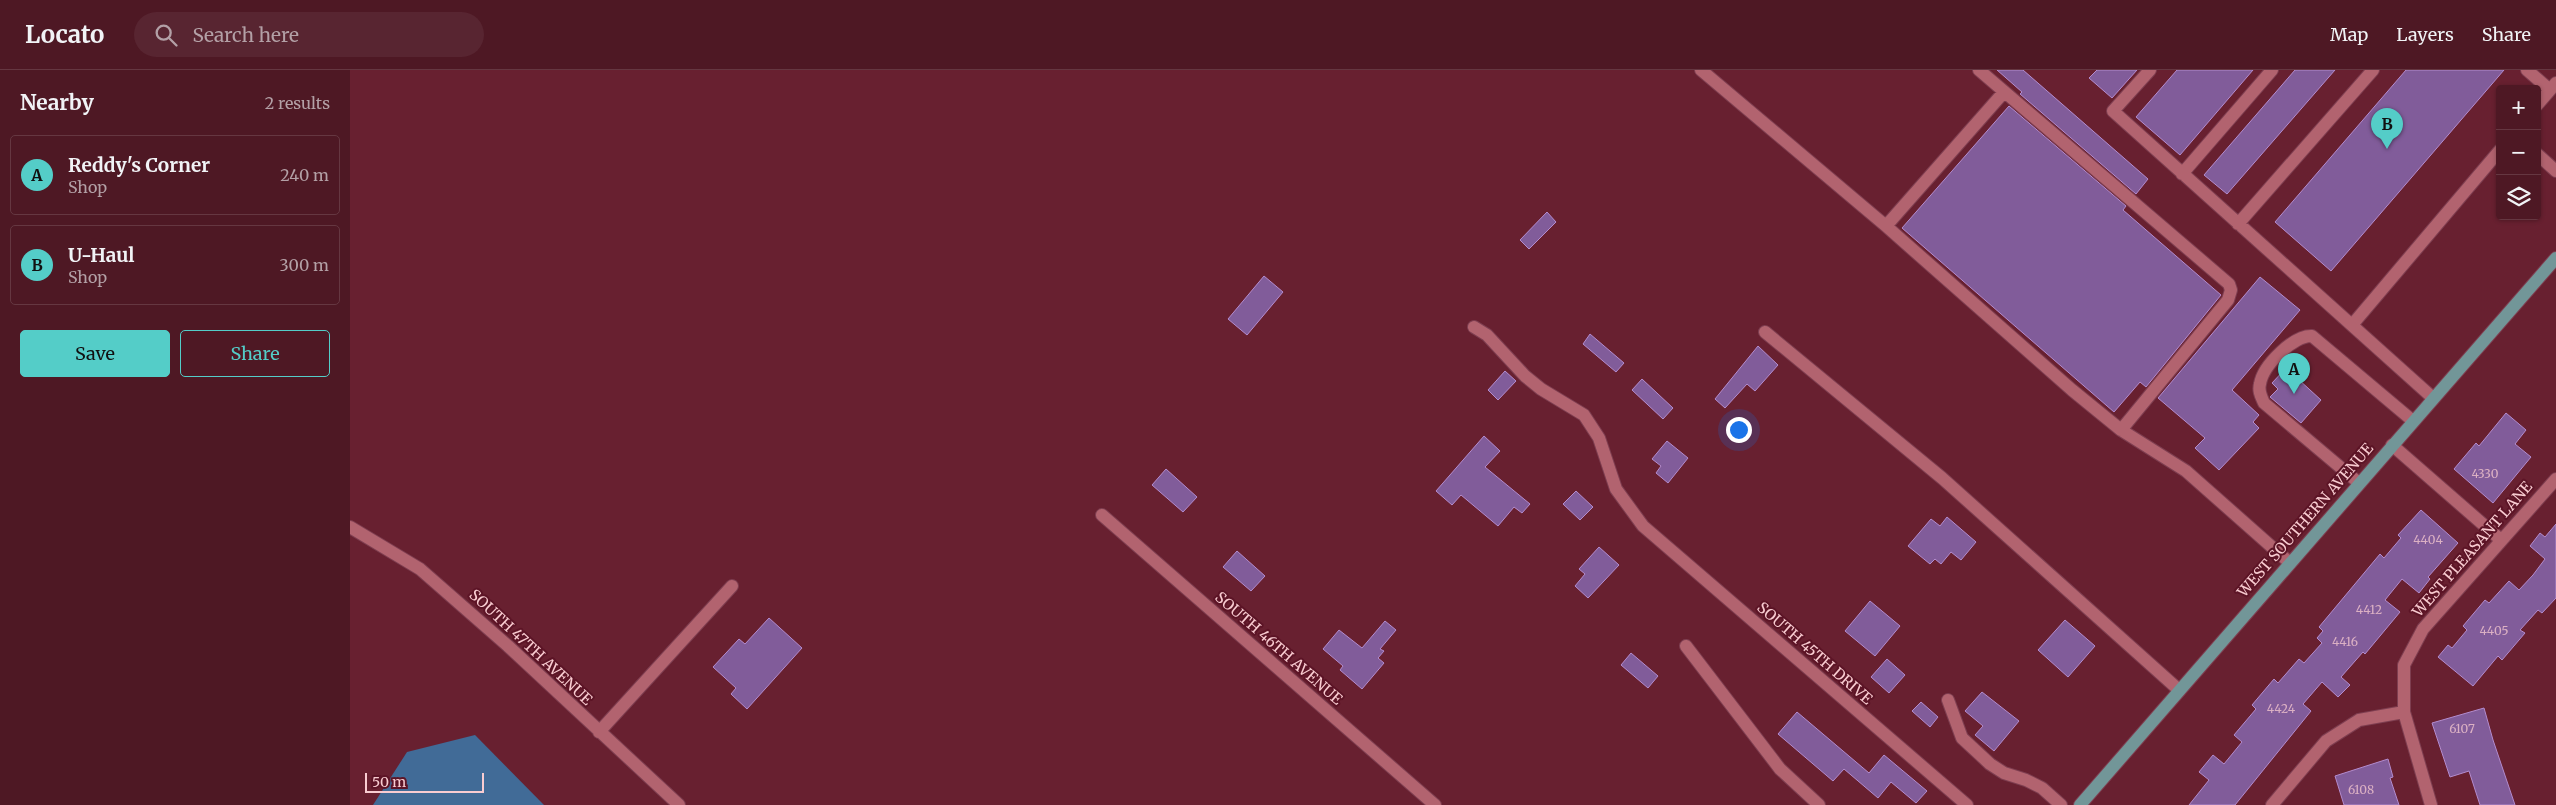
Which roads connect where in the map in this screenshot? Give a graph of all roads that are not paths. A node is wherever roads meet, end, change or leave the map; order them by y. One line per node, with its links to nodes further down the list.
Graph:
1 (1701, 70): 15 (street)
2 (1979, 70): 8 (street)
3 (2150, 70): 13 (street)
4 (2272, 70): 13 (street)
5 (2374, 70): 14 (street)
6 (2527, 70): 7 (street)
7 (2553, 87): 9 (street)
8 (2004, 92): 15 (street); 22 (street)
9 (2541, 100)
10 (2496, 155): 17 (street)
11 (2541, 158): 12 (street)
12 (2556, 171)
13 (2182, 174): 14 (street)
14 (2238, 224): 17 (street)
15 (1886, 226): 22 (street)
16 (2556, 258): 20 (main road, WEST SOUTHERN AVENUE)
17 (2352, 325): 20 (street)
18 (1474, 327): 39 (street, SOUTH 45TH DRIVE)
19 (1765, 332): 32 (street)
20 (2433, 398): 21 (main road, WEST SOUTHERN AVENUE)
21 (2413, 421): 23 (main road, WEST SOUTHERN AVENUE); 25 (street)
22 (2121, 430): 29 (street)
23 (2392, 445): 25 (main road, WEST SOUTHERN AVENUE); 28 (street)
24 (2556, 478): 28 (street, WEST PLEASANT LANE)
25 (2359, 484): 29 (main road, WEST SOUTHERN AVENUE)
26 (1102, 515): 37 (street, SOUTH 46TH AVENUE)
27 (350, 527): 35 (street, SOUTH 47TH AVENUE)
28 (2501, 540): 34 (street, WEST PLEASANT LANE)
29 (2290, 563): 32 (main road, WEST SOUTHERN AVENUE)
30 (732, 586): 35 (street)
31 (1686, 646): 38 (street)
32 (2179, 690): 41 (main road, WEST SOUTHERN AVENUE)
33 (1948, 700): 40 (street)
34 (2404, 712): 42 (street); 43 (street, WEST PLEASANT LANE)
35 (599, 732): 36 (street, SOUTH 47TH AVENUE)
36 (678, 805)
37 (1434, 805)
38 (1819, 805)
39 (1966, 805)
40 (2062, 805)
41 (2080, 805)
42 (2272, 805)
43 (2432, 805)

